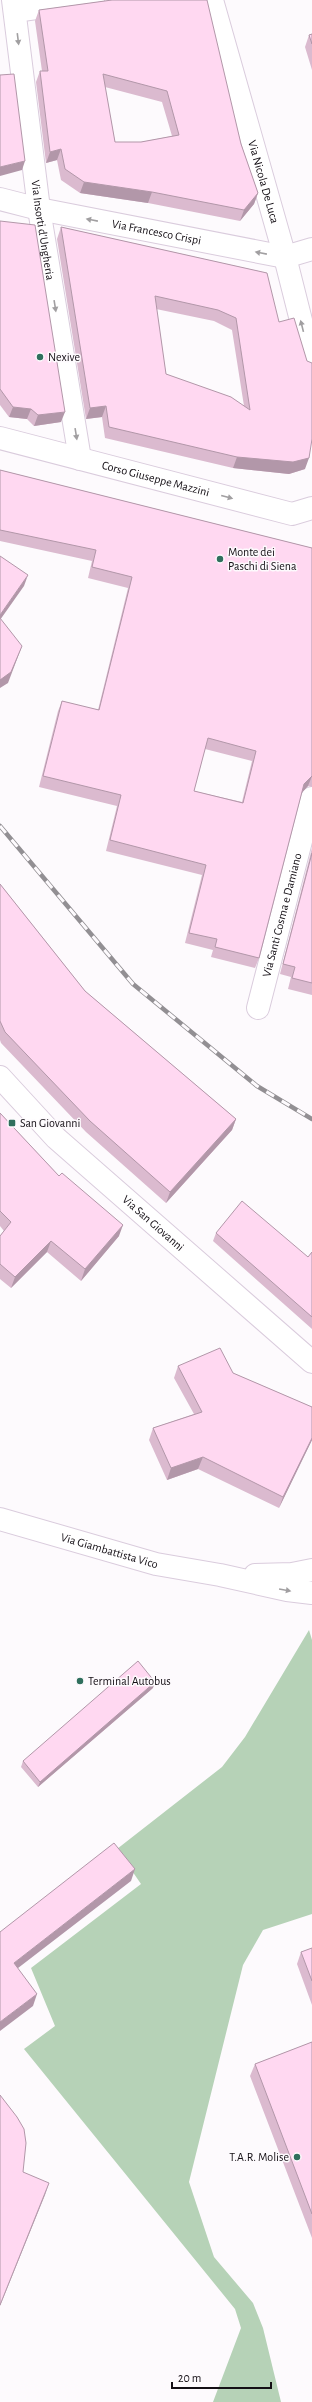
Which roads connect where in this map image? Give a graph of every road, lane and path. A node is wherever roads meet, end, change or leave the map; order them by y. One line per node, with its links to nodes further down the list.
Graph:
1 (93, 0): 3 (street)
2 (212, 0): 7 (street, Via Nicola De Luca)
3 (14, 5): 5 (street, Via Insorti d'Ungheria, one-way to 5)
4 (0, 199): 5 (street, Via Francesco Crispi)
5 (40, 209): 7 (street, Via Francesco Crispi, one-way to 5); 10 (street, Via Insorti d'Ungheria, one-way to 10)
6 (312, 249): 7 (street, Via Francesco Crispi)
7 (285, 258): 8 (street, Via Nicola De Luca, one-way to 7)
8 (312, 364)
9 (0, 438): 10 (street, Corso Giuseppe Mazzini)
10 (80, 458): 11 (street, Corso Giuseppe Mazzini, one-way to 11)
11 (312, 508)
12 (312, 798): 13 (street, Via Santi Cosma e Damiano)
13 (258, 1008)
14 (0, 1077): 15 (street, Via San Giovanni)
15 (312, 1362)
16 (0, 1519): 18 (street, Via Giambattista Vico)
17 (312, 1570): 18 (street, Via Giambattista Vico)
18 (220, 1575): 19 (street, Via Giambattista Vico, one-way to 19)
19 (312, 1593)

